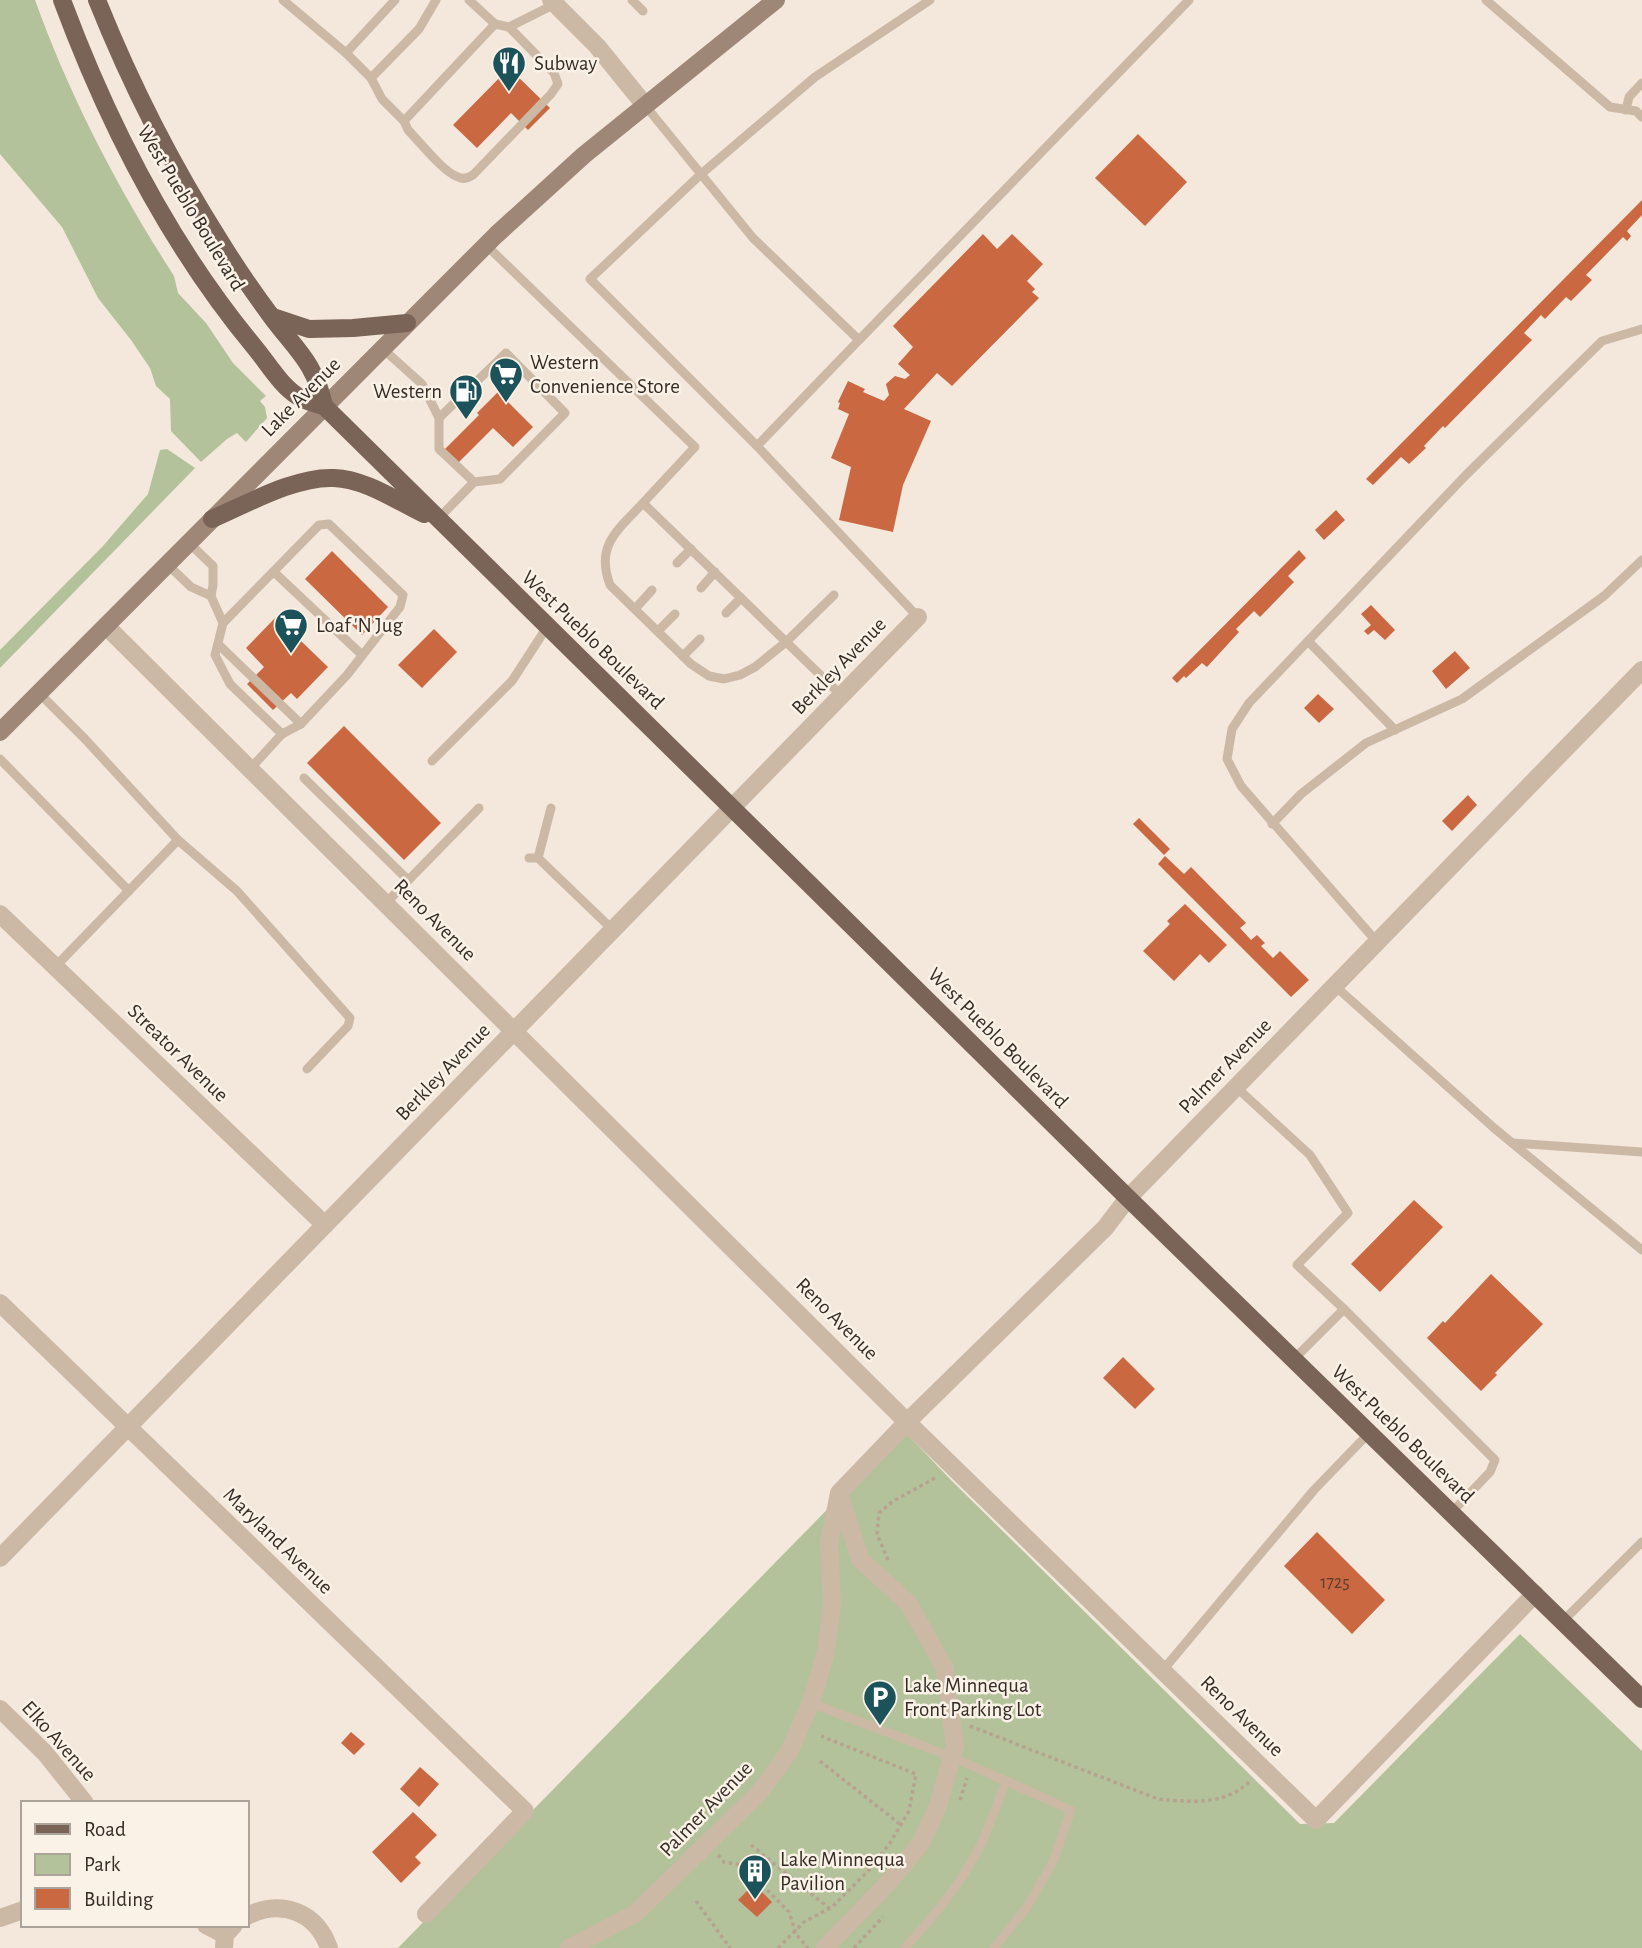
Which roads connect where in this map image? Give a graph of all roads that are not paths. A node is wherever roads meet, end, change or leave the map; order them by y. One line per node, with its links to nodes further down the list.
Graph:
1 (62, 0): 30 (main road, West Pueblo Boulevard)
2 (97, 0): 25 (main road, West Pueblo Boulevard)
3 (284, 0): 16 (lane)
4 (395, 0): 16 (lane)
5 (436, 0): 17 (lane)
6 (469, 0): 14 (lane)
7 (632, 0): 13 (lane)
8 (776, 0): 19 (street, Lake Avenue)
9 (930, 0): 23 (lane)
10 (1189, 0): 28 (lane)
11 (1486, 0): 20 (lane)
12 (553, 2): 15 (lane); 19 (street)
13 (643, 11)
14 (495, 24): 15 (lane); 22 (lane)
15 (509, 27): 22 (lane)
16 (346, 54): 17 (lane)
17 (371, 78): 22 (lane)
18 (1642, 83): 20 (lane)
19 (645, 104): 23 (lane); 24 (street, Lake Avenue)
20 (1626, 110): 21 (lane)
21 (1642, 117)
22 (404, 121)
23 (700, 175): 28 (lane); 32 (lane)
24 (486, 245): 26 (street, Lake Avenue); 34 (lane)
25 (271, 316): 26 (main road); 30 (main road, West Pueblo Boulevard)
26 (407, 323): 29 (street, Lake Avenue)
27 (1642, 329): 58 (lane)
28 (859, 340): 32 (lane)
29 (382, 348): 30 (street, Lake Avenue); 31 (lane)
30 (324, 406): 35 (street, Lake Avenue); 36 (main road, West Pueblo Boulevard)
31 (439, 418): 33 (lane); 33 (lane)
32 (757, 446): 52 (lane)
33 (474, 482): 36 (lane)
34 (643, 503): 38 (lane); 49 (lane)
35 (212, 519): 36 (main road); 37 (street, Lake Avenue)
36 (437, 520): 55 (main road, West Pueblo Boulevard)
37 (188, 542): 41 (street, Lake Avenue); 47 (lane)
38 (691, 549): 40 (lane); 43 (lane)
39 (1642, 560): 67 (lane)
40 (677, 563)
41 (167, 564): 47 (lane); 54 (street, Lake Avenue)
42 (274, 572): 53 (lane); 61 (lane); 61 (lane)
43 (715, 572): 44 (lane); 48 (lane)
44 (701, 588)
45 (652, 590): 49 (lane)
46 (834, 595): 59 (lane)
47 (211, 596): 53 (lane)
48 (741, 598): 50 (lane); 59 (lane)
49 (635, 609): 56 (lane)
50 (726, 613)
51 (675, 614): 56 (lane)
52 (918, 617): 65 (street, Berkley Avenue)
53 (223, 623): 60 (lane)
54 (106, 626): 64 (street, Lake Avenue); 72 (street, Reno Avenue)
55 (547, 628): 71 (lane); 76 (main road, West Pueblo Boulevard)
56 (658, 631): 62 (lane)
57 (701, 639): 62 (lane)
58 (1308, 641): 67 (lane); 77 (lane)
59 (786, 642): 62 (lane); 65 (lane)
60 (218, 644): 66 (lane); 69 (lane)
61 (361, 654): 66 (lane)
62 (683, 656)
63 (1642, 670): 84 (street, Palmer Avenue)
64 (39, 693): 68 (street, Lake Avenue); 78 (lane)
65 (842, 696): 76 (street, Berkley Avenue)
66 (301, 724): 69 (lane)
67 (1395, 730): 77 (lane)
68 (0, 732)
69 (282, 734): 72 (lane)
70 (0, 759): 80 (lane)
71 (432, 761)
72 (250, 769): 81 (street, Reno Avenue)
73 (304, 778): 79 (lane)
74 (480, 808): 79 (lane)
75 (551, 808): 83 (lane)
76 (732, 808): 83 (street, Berkley Avenue); 92 (main road, West Pueblo Boulevard)
77 (1272, 824): 84 (lane)
78 (178, 840): 80 (lane); 88 (lane)
79 (408, 880): 81 (lane)
80 (129, 891): 85 (lane)
81 (386, 903): 87 (street, Reno Avenue)
82 (0, 914): 85 (street, Streator Avenue)
83 (613, 930): 87 (street, Berkley Avenue)
84 (1377, 942): 86 (street, Palmer Avenue)
85 (55, 967): 93 (street, Streator Avenue)
86 (1335, 986): 89 (street, Palmer Avenue); 90 (lane)
87 (515, 1031): 93 (street, Berkley Avenue); 98 (street, Reno Avenue)
88 (307, 1069)
89 (1236, 1087): 92 (street, Palmer Avenue); 96 (lane)
90 (1512, 1143): 91 (lane); 94 (lane)
91 (1642, 1152)
92 (1128, 1198): 97 (main road, West Pueblo Boulevard); 98 (street, Palmer Avenue)
93 (325, 1225): 99 (street, Berkley Avenue)
94 (1642, 1251)
95 (0, 1303): 99 (street, Maryland Avenue)
96 (1344, 1308): 97 (lane); 102 (lane)
97 (1294, 1359): 100 (main road, West Pueblo Boulevard)
98 (907, 1422): 101 (street, Palmer Avenue); 107 (street, Reno Avenue)
99 (128, 1427): 104 (street, Berkley Avenue); 115 (street, Maryland Avenue)
100 (1369, 1433): 102 (main road, West Pueblo Boulevard); 107 (lane)
101 (839, 1493): 109 (street, Palmer Avenue); 111 (street)
102 (1451, 1513): 105 (main road, West Pueblo Boulevard)
103 (1642, 1542): 106 (lane)
104 (0, 1558)
105 (1535, 1594): 106 (main road, West Pueblo Boulevard); 107 (street, Reno Avenue)
106 (1563, 1622): 108 (main road, West Pueblo Boulevard)
107 (1163, 1670)
108 (1642, 1699)
109 (811, 1703): 111 (lane); 121 (street, Palmer Avenue)
110 (0, 1709): 113 (street, Elko Avenue)
111 (953, 1757): 112 (lane); 122 (street)
112 (1006, 1781): 123 (lane); 124 (lane)
113 (83, 1801)
114 (21, 1911): 117 (street)
115 (426, 1914)
116 (248, 1916): 120 (street)
117 (0, 1918)
118 (210, 1927): 119 (street)
119 (228, 1936)
120 (329, 1948)
121 (569, 1948)
122 (825, 1948)
123 (905, 1948)
124 (994, 1948)

